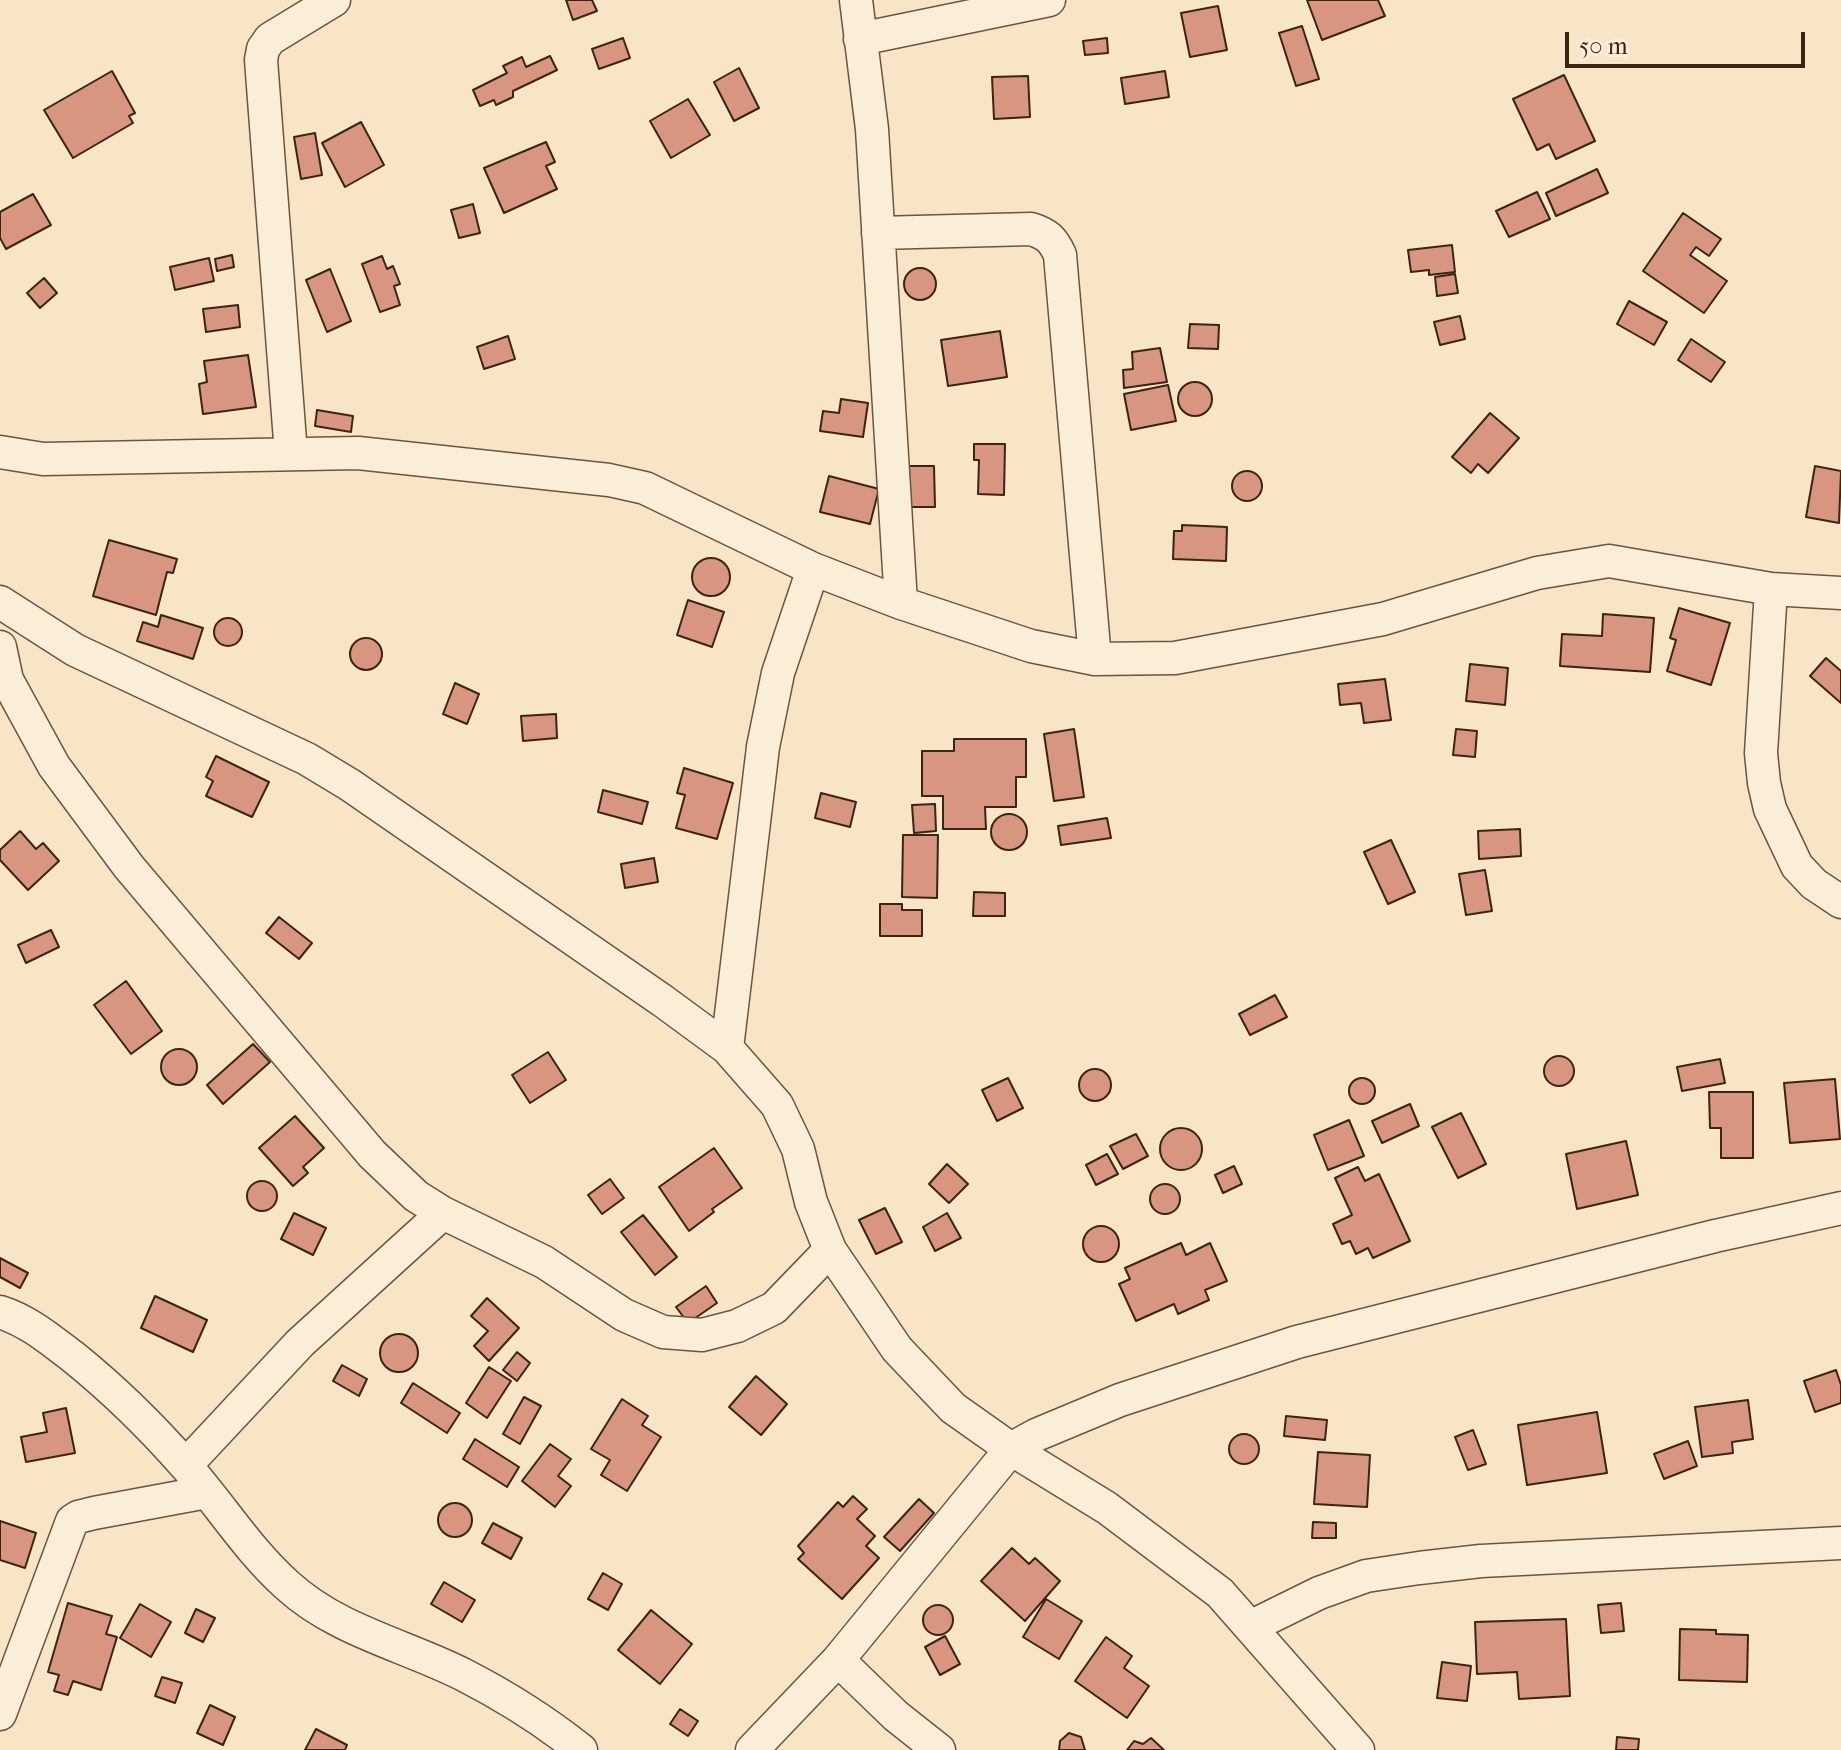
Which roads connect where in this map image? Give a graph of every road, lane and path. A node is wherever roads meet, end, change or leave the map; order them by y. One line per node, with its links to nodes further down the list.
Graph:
1 (334, 0): 7 (street)
2 (856, 0): 4 (street)
3 (1049, 0): 4 (street)
4 (860, 39): 5 (street)
5 (878, 233): 12 (street); 14 (street)
6 (0, 452): 7 (street)
7 (291, 454): 8 (street)
8 (813, 569): 12 (street); 16 (street)
9 (1771, 589): 10 (street); 14 (street); 15 (street)
10 (1841, 593)
11 (0, 602): 16 (street)
12 (901, 603): 14 (street)
13 (0, 647): 18 (street)
14 (1095, 659)
15 (1841, 902)
16 (727, 1048): 19 (street)
17 (1841, 1208): 21 (street)
18 (443, 1213): 19 (street); 22 (street)
19 (830, 1250): 21 (street)
20 (0, 1312): 22 (street)
21 (1011, 1449): 25 (street); 26 (street)
22 (186, 1465): 23 (street)
23 (207, 1492): 27 (street); 28 (street)
24 (1841, 1543): 25 (street)
25 (1250, 1627): 31 (street)
26 (838, 1660): 29 (street); 30 (street)
27 (0, 1714)
28 (581, 1750)
29 (752, 1750)
30 (939, 1750)
31 (1358, 1750)

